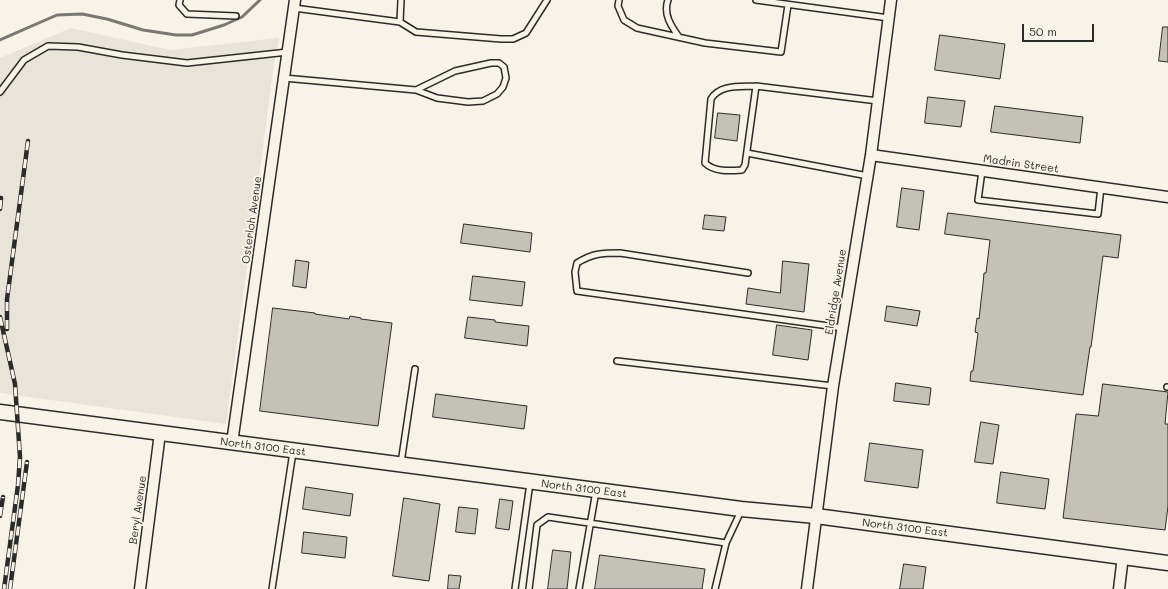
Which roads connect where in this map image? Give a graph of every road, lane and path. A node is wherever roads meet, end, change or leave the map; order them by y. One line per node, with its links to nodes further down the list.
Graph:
1 (180, 0): 10 (lane)
2 (401, 0): 12 (lane)
3 (547, 0): 12 (lane)
4 (619, 0): 13 (lane)
5 (668, 0): 13 (lane)
6 (756, 0): 9 (lane)
7 (891, 0): 11 (street, Eldridge Avenue)
8 (295, 4): 12 (lane); 14 (street, Osterloh Avenue)
9 (788, 5): 11 (lane); 13 (lane)
10 (236, 16)
11 (889, 18): 19 (street, Eldridge Avenue)
12 (400, 22)
13 (679, 37)
14 (288, 52): 15 (street, Osterloh Avenue); 18 (lane)
15 (284, 78): 17 (lane); 33 (street, Osterloh Avenue)
16 (756, 86): 19 (lane); 20 (lane); 20 (lane)
17 (416, 90): 17 (lane)
18 (0, 92)
19 (878, 101): 21 (street, Eldridge Avenue)
20 (747, 153): 23 (lane)
21 (871, 155): 22 (street, Madrin Street); 23 (street, Eldridge Avenue)
22 (982, 171): 24 (street, Madrin Street); 24 (lane)
23 (868, 176): 27 (street, Eldridge Avenue)
24 (1101, 188): 25 (street, Madrin Street)
25 (1168, 197)
26 (748, 273): 27 (lane)
27 (843, 328): 30 (street, Eldridge Avenue)
28 (617, 361): 30 (lane)
29 (415, 369): 35 (lane)
30 (833, 386): 39 (street, Eldridge Avenue)
31 (0, 412): 32 (main road, North 3100 East)
32 (160, 433): 33 (main road, North 3100 East); 44 (street, Beryl Avenue)
33 (232, 443): 34 (main road, North 3100 East)
34 (294, 451): 35 (main road, North 3100 East); 45 (lane)
35 (400, 465): 36 (main road, North 3100 East)
36 (530, 482): 37 (main road, North 3100 East); 46 (lane)
37 (596, 490): 38 (main road, North 3100 East); 40 (lane)
38 (742, 510): 39 (main road, North 3100 East); 41 (lane)
39 (816, 516): 42 (main road, North 3100 East); 50 (street, Eldridge Avenue)
40 (589, 524): 41 (lane); 47 (lane); 48 (lane)
41 (726, 543): 49 (lane)
42 (1123, 556): 43 (main road, North 3100 East); 51 (street)
43 (1168, 563)
44 (140, 589)
45 (272, 589)
46 (515, 589)
47 (529, 589)
48 (579, 589)
49 (715, 589)
50 (807, 589)
51 (1118, 589)

